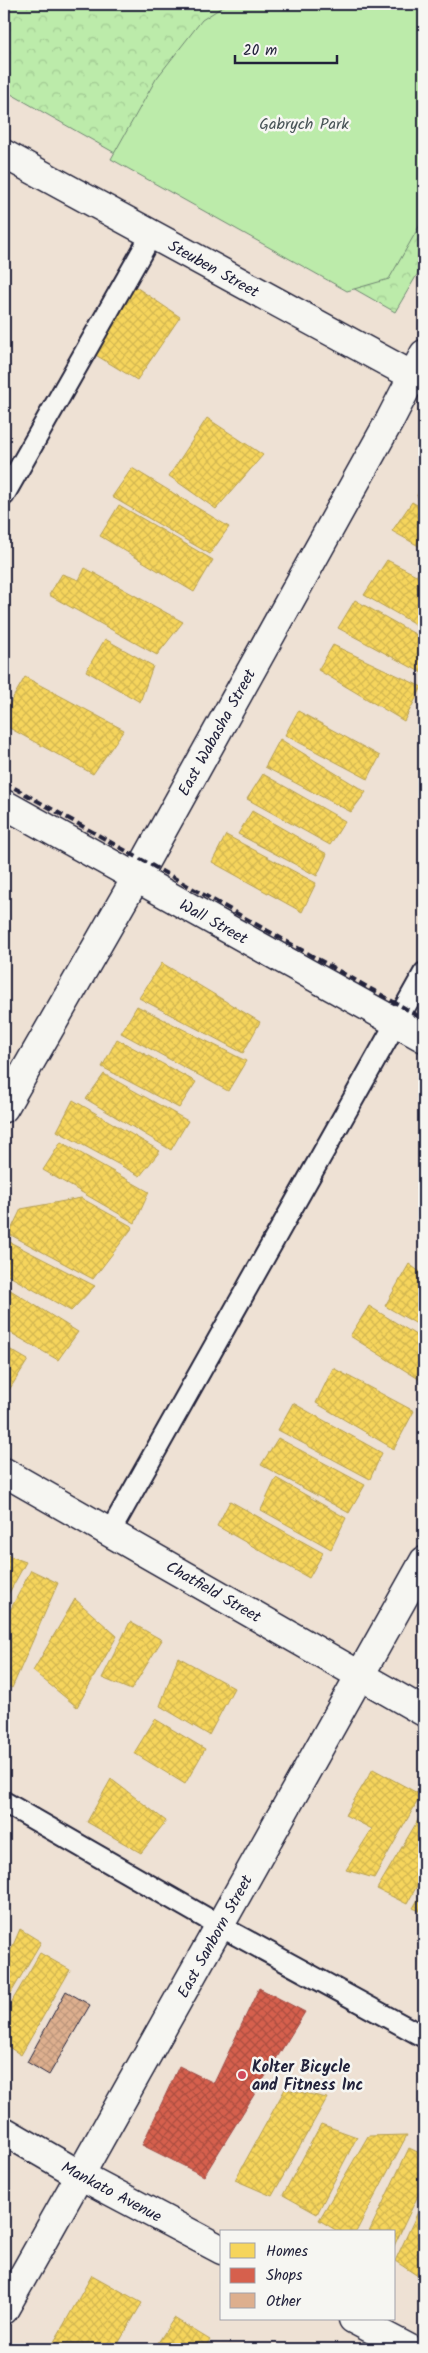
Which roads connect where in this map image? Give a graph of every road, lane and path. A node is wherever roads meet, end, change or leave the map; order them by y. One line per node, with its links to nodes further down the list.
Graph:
1 (4, 154): 2 (street, Steuben Street)
2 (152, 234): 3 (street, Steuben Street); 4 (lane)
3 (421, 370): 6 (street, East Wabasha Street)
4 (4, 495)
5 (4, 804): 6 (street, Wall Street)
6 (136, 878): 8 (street, Wall Street); 10 (street, East Wabasha Street)
7 (424, 972): 8 (lane)
8 (397, 1022): 9 (street, Wall Street); 12 (lane)
9 (424, 1038)
10 (4, 1108)
11 (4, 1472): 12 (street, Chatfield Street)
12 (110, 1532): 14 (street, Chatfield Street)
13 (424, 1561): 14 (street, East Sanborn Street)
14 (362, 1675): 15 (street, Chatfield Street); 17 (street, East Sanborn Street)
15 (424, 1712)
16 (4, 1802): 17 (lane)
17 (220, 1926): 18 (lane); 20 (street, East Sanborn Street)
18 (424, 2037)
19 (4, 2131): 20 (street, Mankato Avenue)
20 (80, 2175): 21 (street, Mankato Avenue); 22 (street, East Sanborn Street)
21 (220, 2249)
22 (4, 2310)
23 (355, 2320): 24 (street)
24 (410, 2349)

